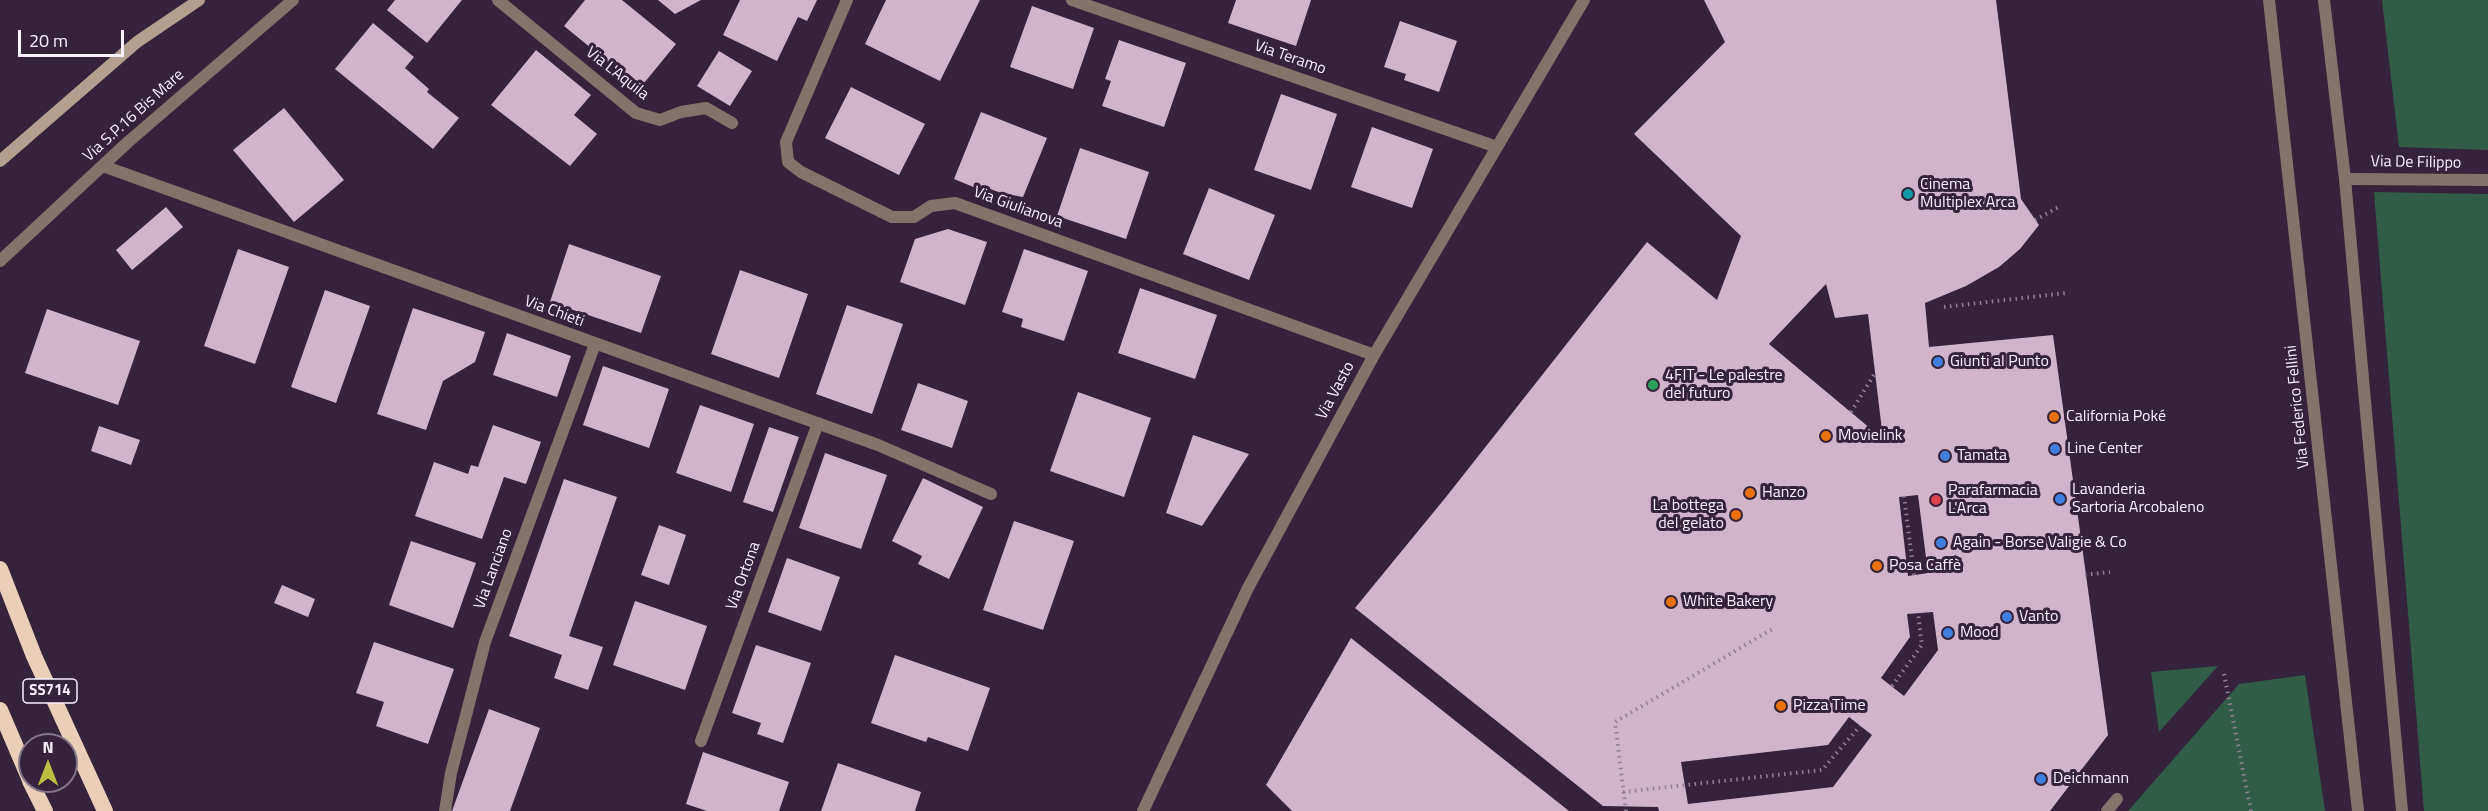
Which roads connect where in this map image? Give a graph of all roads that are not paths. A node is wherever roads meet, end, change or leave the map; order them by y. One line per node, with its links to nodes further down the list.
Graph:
1 (199, 0): 11 (main road)
2 (293, 0): 12 (street, Via S.P.16 Bis Mare)
3 (498, 0): 9 (street, Via L'Aquila)
4 (847, 0): 17 (street, Via Giulianova)
5 (1072, 0): 10 (street, Via Teramo)
6 (1584, 0): 10 (street, Via Vasto)
7 (2269, 0): 31 (street, Via Federico Fellini)
8 (2324, 0): 13 (street)
9 (732, 123)
10 (1497, 147): 17 (street, Via Vasto)
11 (0, 161)
12 (103, 166): 15 (street, Via S.P.16 Bis Mare); 16 (street, Via Chieti)
13 (2344, 179): 14 (street, Via De Filippo); 32 (street)
14 (2488, 180)
15 (0, 261)
16 (595, 344): 18 (street, Via Chieti); 28 (street, Via Lanciano)
17 (1374, 355): 29 (street, Via Vasto)
18 (819, 423): 19 (street, Via Chieti); 22 (street, Via Ortona)
19 (991, 494)
20 (0, 569): 27 (highway, SS714)
21 (0, 710): 23 (highway, SS714)
22 (701, 741)
23 (18, 753)
24 (36, 793): 26 (highway, SS714)
25 (2117, 799): 30 (street)
26 (45, 811)
27 (105, 811)
28 (445, 811)
29 (1143, 811)
30 (2107, 811)
31 (2358, 811)
32 (2402, 811)

